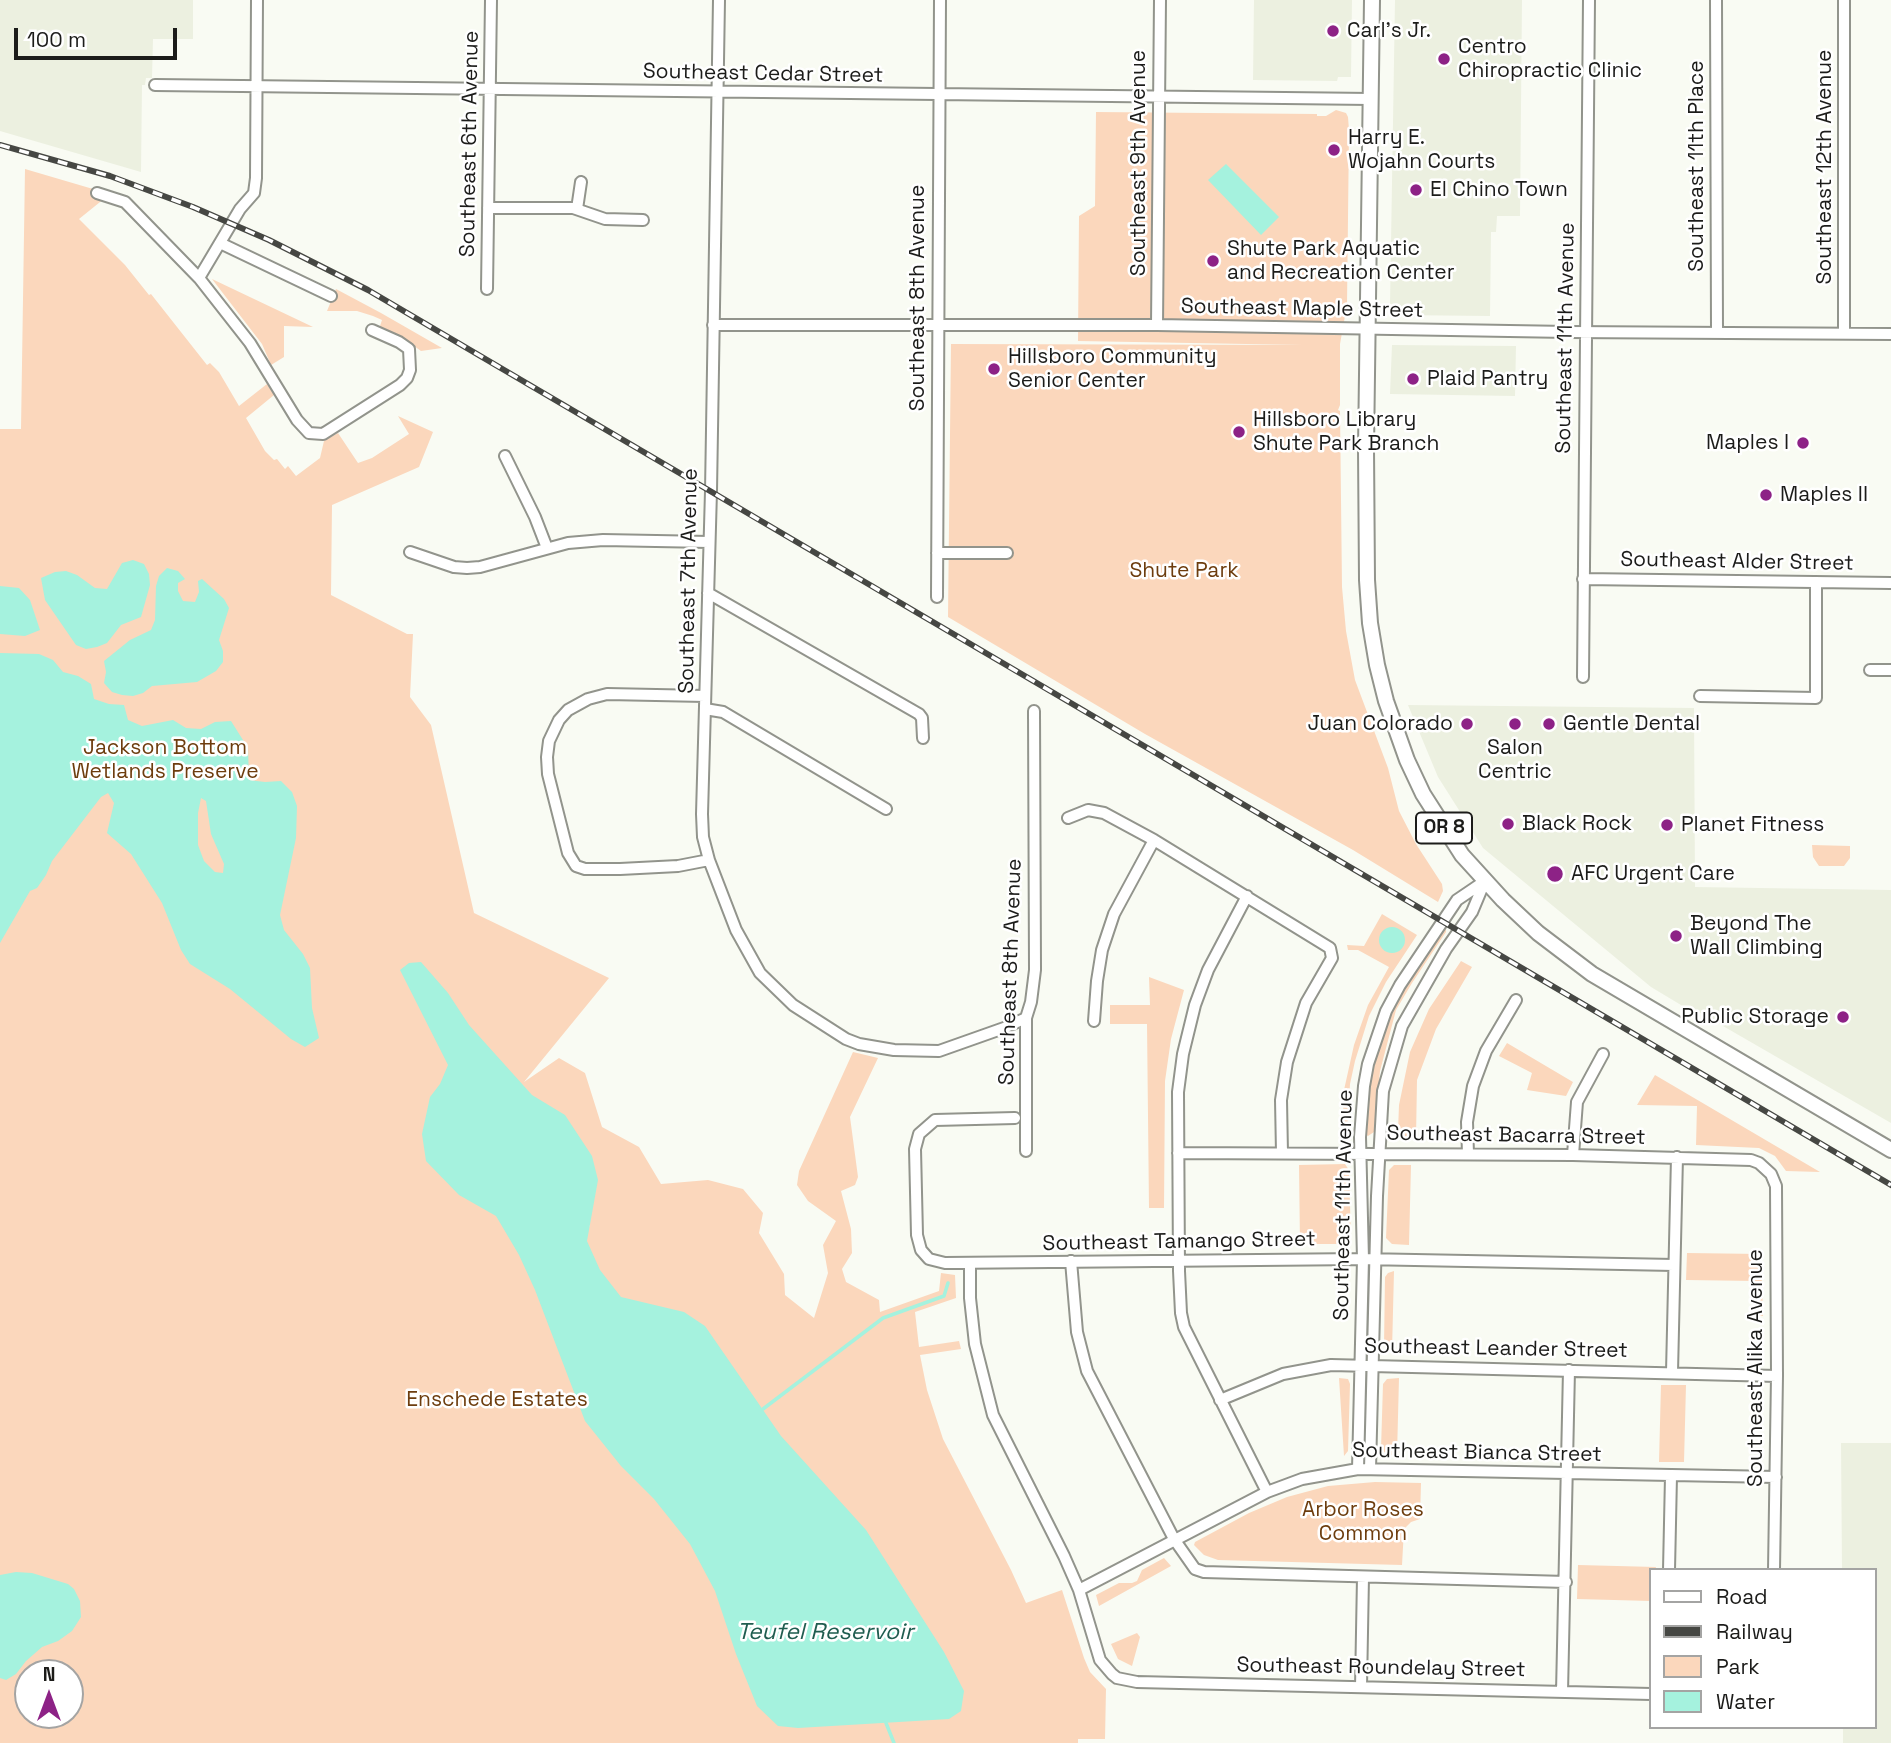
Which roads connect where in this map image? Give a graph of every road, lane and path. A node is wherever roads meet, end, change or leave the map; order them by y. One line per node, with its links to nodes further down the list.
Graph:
1 (257, 0): 11 (street)
2 (491, 0): 12 (street, Southeast 6th Avenue)
3 (719, 0): 13 (street, Southeast 7th Avenue)
4 (940, 0): 14 (street, Southeast 8th Avenue)
5 (1160, 0): 15 (street, Southeast 9th Avenue)
6 (1372, 0): 16 (main road, OR 8)
7 (1589, 0): 31 (street, Southeast 11th Avenue)
8 (1716, 0): 32 (street, Southeast 11th Place)
9 (1844, 0): 33 (street, Southeast 12th Avenue)
10 (155, 85): 11 (street, Southeast Cedar Street)
11 (256, 86): 12 (street, Southeast Cedar Street); 22 (street)
12 (490, 89): 13 (street, Southeast Cedar Street); 19 (street, Southeast 6th Avenue)
13 (718, 92): 14 (street, Southeast Cedar Street); 26 (street, Southeast 7th Avenue)
14 (939, 95): 15 (street, Southeast Cedar Street); 27 (street, Southeast 8th Avenue)
15 (1159, 97): 16 (street, Southeast Cedar Street); 28 (street, Southeast 9th Avenue)
16 (1371, 99): 29 (main road, OR 8)
17 (581, 183): 20 (street)
18 (97, 193): 23 (street)
19 (488, 208): 20 (street); 24 (street, Southeast 6th Avenue)
20 (577, 209): 21 (street)
21 (643, 220)
22 (220, 243): 23 (street); 25 (street)
23 (199, 278): 30 (street)
24 (487, 289)
25 (331, 296)
26 (713, 325): 27 (street, Southeast Maple Street); 36 (street, Southeast 7th Avenue)
27 (937, 325): 28 (street, Southeast Maple Street); 39 (street, Southeast 8th Avenue)
28 (1157, 325): 29 (street, Southeast Maple Street)
29 (1368, 329): 31 (street, Southeast Maple Street); 58 (main road, OR 8)
30 (372, 330)
31 (1586, 332): 32 (street, Southeast Maple Street); 41 (street, Southeast 11th Avenue)
32 (1717, 332): 33 (street, Southeast Maple Street)
33 (1844, 333): 34 (street, Southeast Maple Street)
34 (1891, 334)
35 (505, 456): 37 (street)
36 (709, 542): 37 (street); 44 (street, Southeast 7th Avenue)
37 (547, 548): 38 (street)
38 (410, 552)
39 (937, 553): 40 (street); 45 (street, Southeast 8th Avenue)
40 (1007, 553)
41 (1583, 579): 42 (street, Southeast Alder Street); 48 (street, Southeast 11th Avenue)
42 (1816, 582): 43 (street, Southeast Alder Street); 50 (street)
43 (1891, 583)
44 (708, 593): 49 (street, Southeast 7th Avenue); 53 (street)
45 (937, 597)
46 (1870, 670): 47 (street)
47 (1891, 670)
48 (1583, 677)
49 (705, 695): 51 (street, Southeast 7th Avenue); 57 (street)
50 (1700, 695)
51 (705, 709): 54 (street); 57 (street, Southeast 7th Avenue)
52 (1034, 711): 61 (street, Southeast 8th Avenue)
53 (923, 738)
54 (886, 809)
55 (1068, 817): 56 (street)
56 (1154, 840): 59 (street); 62 (street)
57 (709, 860): 61 (street, Southeast 7th Avenue)
58 (1485, 881): 65 (main road, OR 8); 69 (street, Southeast 11th Avenue); 70 (street, Southeast 11th Avenue)
59 (1247, 896): 67 (street); 68 (street)
60 (1516, 999): 71 (street)
61 (1026, 1018): 66 (street, Southeast 8th Avenue)
62 (1094, 1021)
63 (1603, 1054): 72 (street)
64 (1015, 1118): 79 (street, Southeast Tamango Street)
65 (1891, 1150)
66 (1026, 1151)
67 (1178, 1153): 68 (street, Southeast Bacarra Street); 77 (street)
68 (1282, 1153): 69 (street, Southeast Bacarra Street)
69 (1360, 1153): 70 (street, Southeast Bacarra Street); 75 (street, Southeast 11th Avenue)
70 (1379, 1153): 71 (street, Southeast Bacarra Street); 76 (street, Southeast 11th Avenue)
71 (1468, 1154): 72 (street, Southeast Bacarra Street)
72 (1573, 1155): 73 (street, Southeast Bacarra Street)
73 (1677, 1157): 74 (street, Southeast Bacarra Street); 80 (street)
74 (1767, 1168): 85 (street, Southeast Alika Avenue)
75 (1363, 1259): 76 (street, Southeast Tamango Street); 77 (street, Southeast Tamango Street); 81 (street, Southeast 11th Avenue)
76 (1375, 1259): 80 (street, Southeast Tamango Street); 82 (street, Southeast 11th Avenue)
77 (1179, 1260): 78 (street, Southeast Tamango Street); 86 (street)
78 (1071, 1262): 79 (street, Southeast Tamango Street); 93 (street)
79 (970, 1264): 98 (street)
80 (1674, 1265): 84 (street)
81 (1360, 1365): 82 (street, Southeast Leander Street); 86 (street, Southeast Leander Street); 87 (street, Southeast 11th Avenue)
82 (1373, 1366): 83 (street, Southeast Leander Street); 88 (street, Southeast 11th Avenue)
83 (1569, 1370): 84 (street, Southeast Leander Street); 89 (street)
84 (1672, 1372): 85 (street, Southeast Leander Street)
85 (1777, 1376): 91 (street, Southeast Alika Avenue)
86 (1220, 1400): 92 (street)
87 (1358, 1469): 88 (street, Southeast Bianca Street); 92 (street, Southeast Bianca Street)
88 (1370, 1469): 89 (street, Southeast Bianca Street)
89 (1566, 1473): 90 (street, Southeast Bianca Street); 97 (street)
90 (1671, 1476): 91 (street, Southeast Bianca Street); 94 (street)
91 (1776, 1477): 95 (street, Southeast Alika Avenue)
92 (1267, 1492): 93 (street, Southeast Bianca Street)
93 (1174, 1539): 96 (street); 98 (street, Southeast Bianca Street)
94 (1669, 1568)
95 (1774, 1568)
96 (1363, 1577): 97 (street); 99 (street)
97 (1566, 1582): 100 (street)
98 (1079, 1590): 99 (street, Southeast Roundelay Street)
99 (1361, 1687): 100 (street, Southeast Roundelay Street)
100 (1562, 1692): 101 (street, Southeast Roundelay Street)
101 (1650, 1694)

